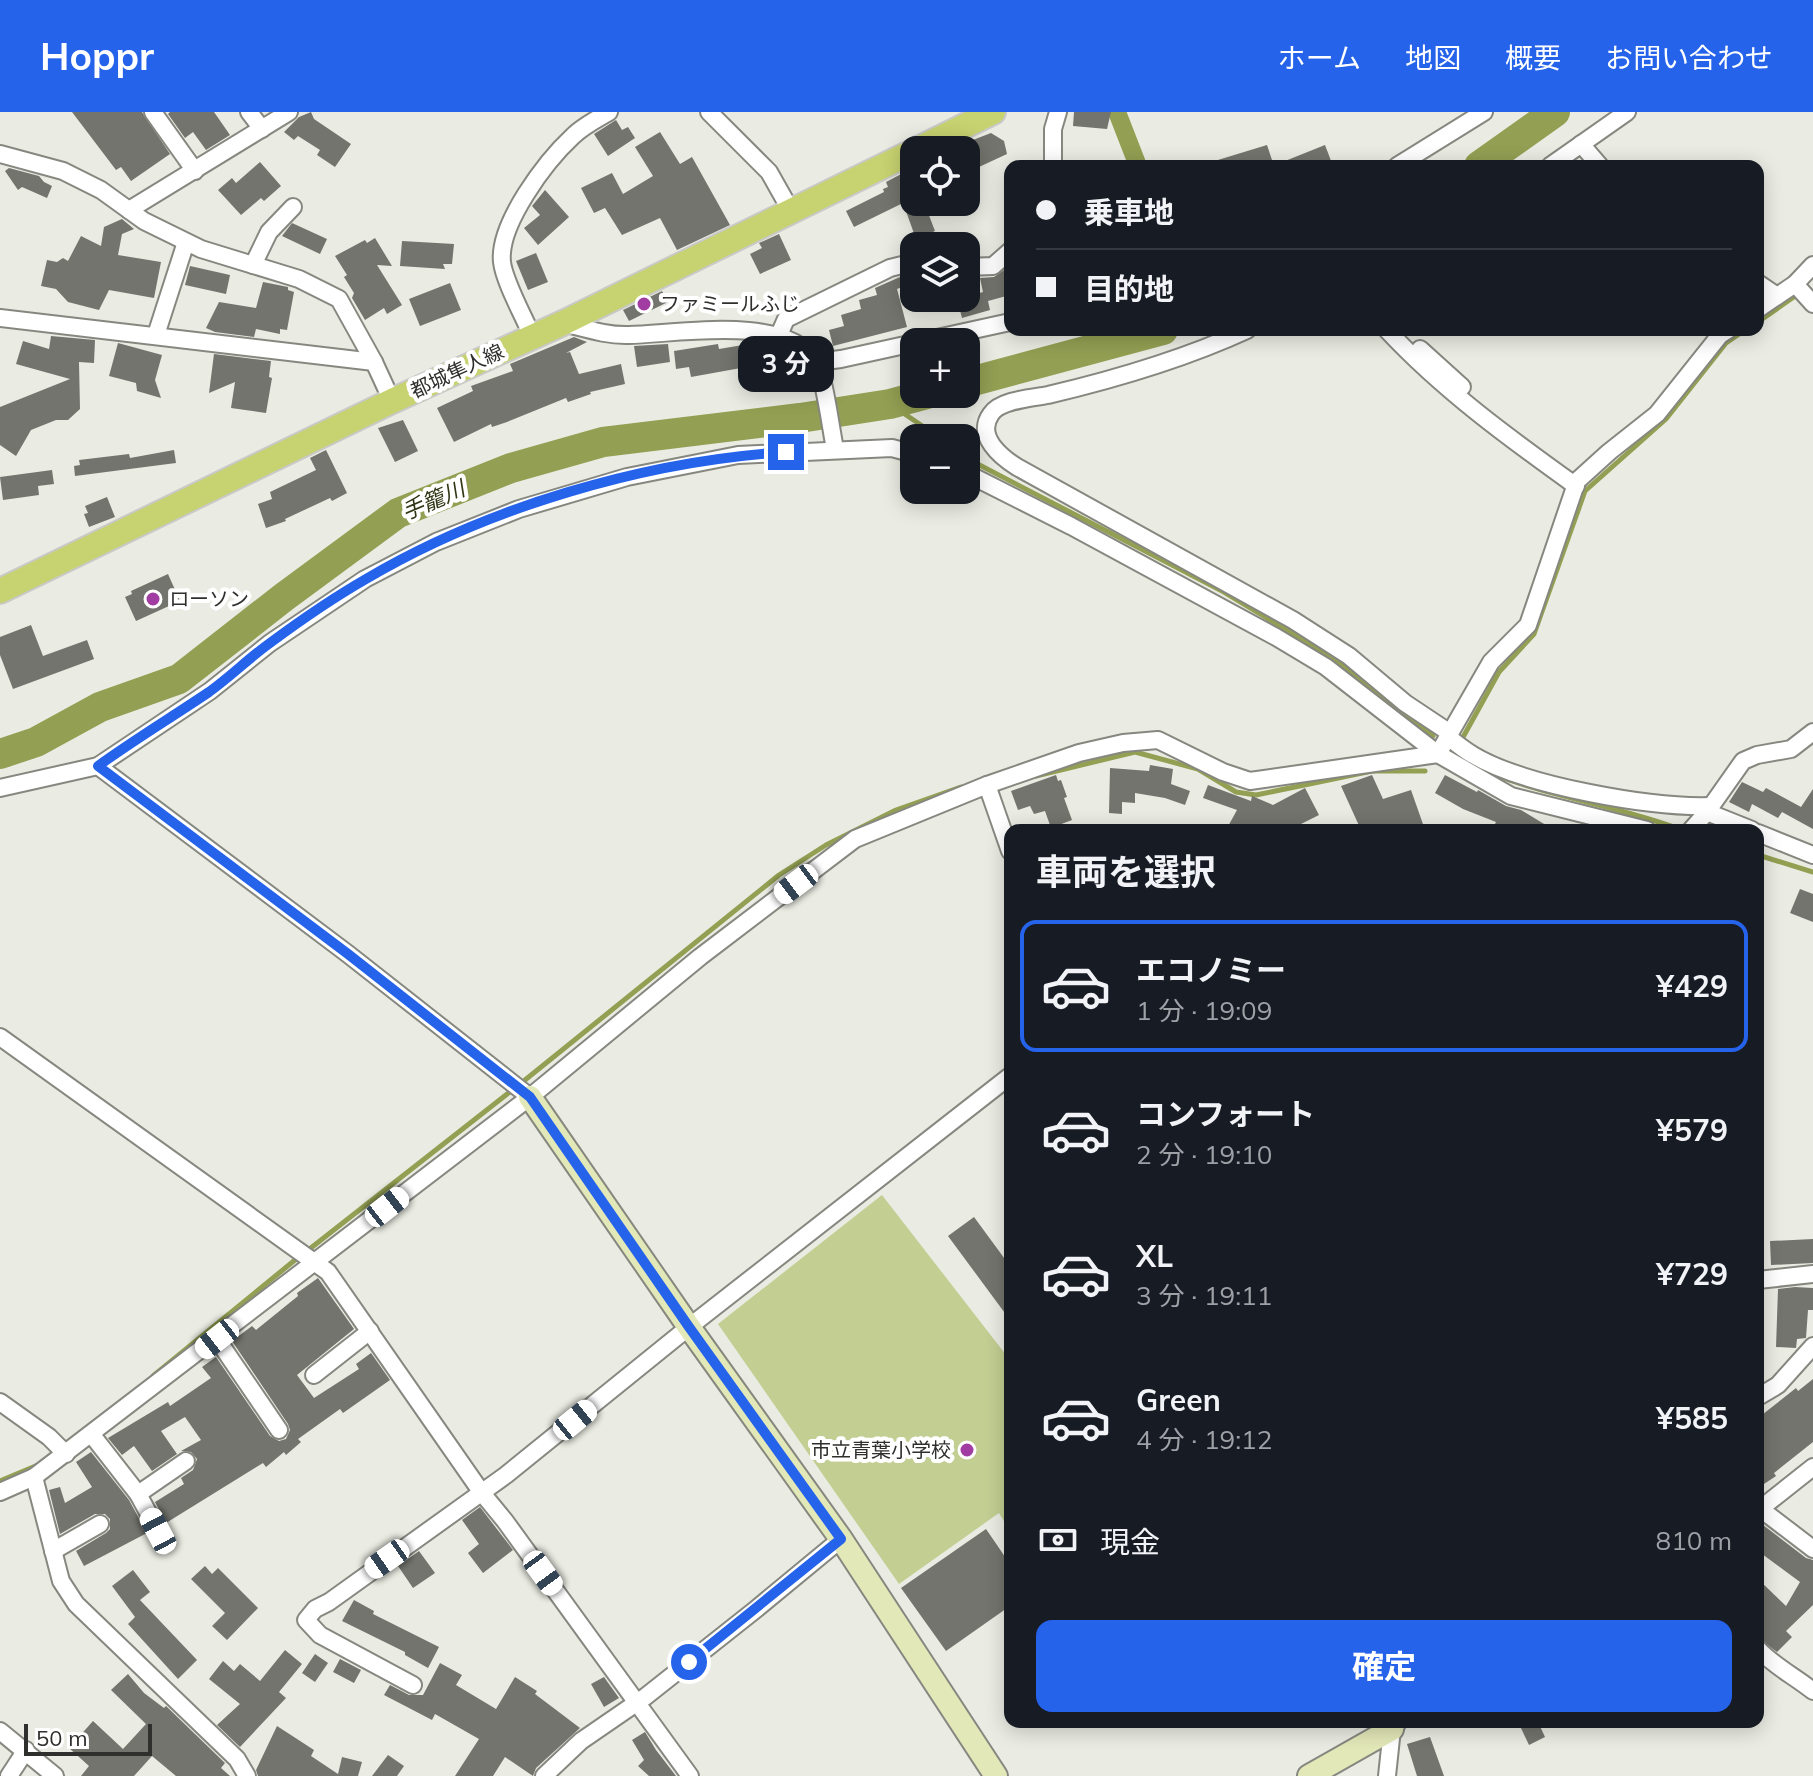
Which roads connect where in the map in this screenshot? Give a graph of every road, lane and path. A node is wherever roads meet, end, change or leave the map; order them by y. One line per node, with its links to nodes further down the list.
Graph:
1 (153, 112): 19 (street)
2 (249, 112): 10 (street)
3 (289, 112): 10 (street)
4 (609, 112): 39 (street)
5 (709, 112): 22 (street)
6 (993, 112): 11 (main road, 都城隼人線)
7 (1058, 112): 15 (street)
8 (1484, 112): 16 (street)
9 (1627, 112): 12 (street)
10 (262, 129): 19 (street)
11 (944, 136)
12 (1581, 144): 17 (street); 18 (street)
13 (0, 154): 21 (street)
14 (900, 157): 22 (main road, 都城隼人線)
15 (1053, 160)
16 (1407, 160)
17 (1558, 160)
18 (1595, 160)
19 (195, 171): 21 (street)
20 (293, 207): 25 (street)
21 (129, 210): 23 (street)
22 (791, 211): 35 (main road, 都城隼人線)
23 (186, 242): 25 (street); 37 (street)
24 (1004, 256): 28 (street)
25 (253, 265): 44 (street)
26 (1813, 265): 29 (street)
27 (900, 266): 38 (street)
28 (980, 266)
29 (1797, 285): 31 (street); 32 (street)
30 (1764, 287): 31 (street)
31 (1777, 296): 33 (street)
32 (1812, 303)
33 (1764, 305)
34 (0, 318): 37 (street)
35 (563, 323): 38 (street); 39 (main road, 都城隼人線)
36 (1004, 323): 45 (street)
37 (156, 335): 44 (street)
38 (779, 335): 45 (street)
39 (532, 336): 46 (main road, 都城隼人線)
40 (1234, 336): 53 (street)
41 (1393, 336): 50 (street)
42 (1408, 336): 50 (street)
43 (1719, 336): 50 (street)
44 (374, 362): 46 (street)
45 (817, 362): 47 (street)
46 (392, 401): 51 (main road, 都城隼人線)
47 (835, 449): 48 (street); 55 (street)
48 (900, 450)
49 (980, 480): 54 (street)
50 (1579, 481): 53 (street)
51 (0, 591)
52 (1813, 732): 58 (street)
53 (1449, 735): 54 (street); 58 (street)
54 (1438, 754): 56 (street); 59 (street)
55 (98, 766): 57 (street); 66 (street)
56 (987, 785): 61 (street); 66 (street)
57 (0, 788)
58 (1703, 816): 60 (street)
59 (1623, 824)
60 (1731, 824)
61 (1004, 834)
62 (1764, 835): 63 (street)
63 (1813, 855)
64 (0, 1037): 67 (street)
65 (1004, 1081): 70 (street)
66 (530, 1097): 67 (street); 70 (street)
67 (316, 1263): 71 (street); 72 (street)
68 (1813, 1274): 69 (street)
69 (1764, 1279)
70 (689, 1327): 84 (street); 90 (street)
71 (370, 1331): 74 (street); 84 (street)
72 (217, 1339): 77 (street); 78 (street)
73 (1813, 1346): 75 (street)
74 (314, 1375)
75 (1764, 1393)
76 (0, 1402): 79 (street)
77 (279, 1430)
78 (92, 1435): 79 (street); 85 (street)
79 (66, 1454): 82 (street)
80 (186, 1461): 85 (street)
81 (1813, 1467): 86 (street)
82 (34, 1477): 83 (street); 92 (street)
83 (0, 1492)
84 (482, 1493): 94 (street); 96 (street)
85 (138, 1494): 89 (street)
86 (1764, 1504)
87 (1764, 1512): 91 (street)
88 (100, 1524): 92 (street)
89 (158, 1531)
90 (841, 1539): 96 (street); 101 (street)
91 (1813, 1549)
92 (53, 1551): 104 (street)
93 (1764, 1655): 95 (street)
94 (413, 1685)
95 (1813, 1691)
96 (637, 1702): 105 (street); 106 (street)
97 (1392, 1728): 107 (street)
98 (1395, 1728): 108 (street)
99 (0, 1731): 100 (street)
100 (26, 1750): 102 (street); 103 (street)
101 (986, 1772)
102 (9, 1776)
103 (55, 1776)
104 (247, 1776)
105 (544, 1776)
106 (690, 1776)
107 (1309, 1776)
108 (1387, 1776)

